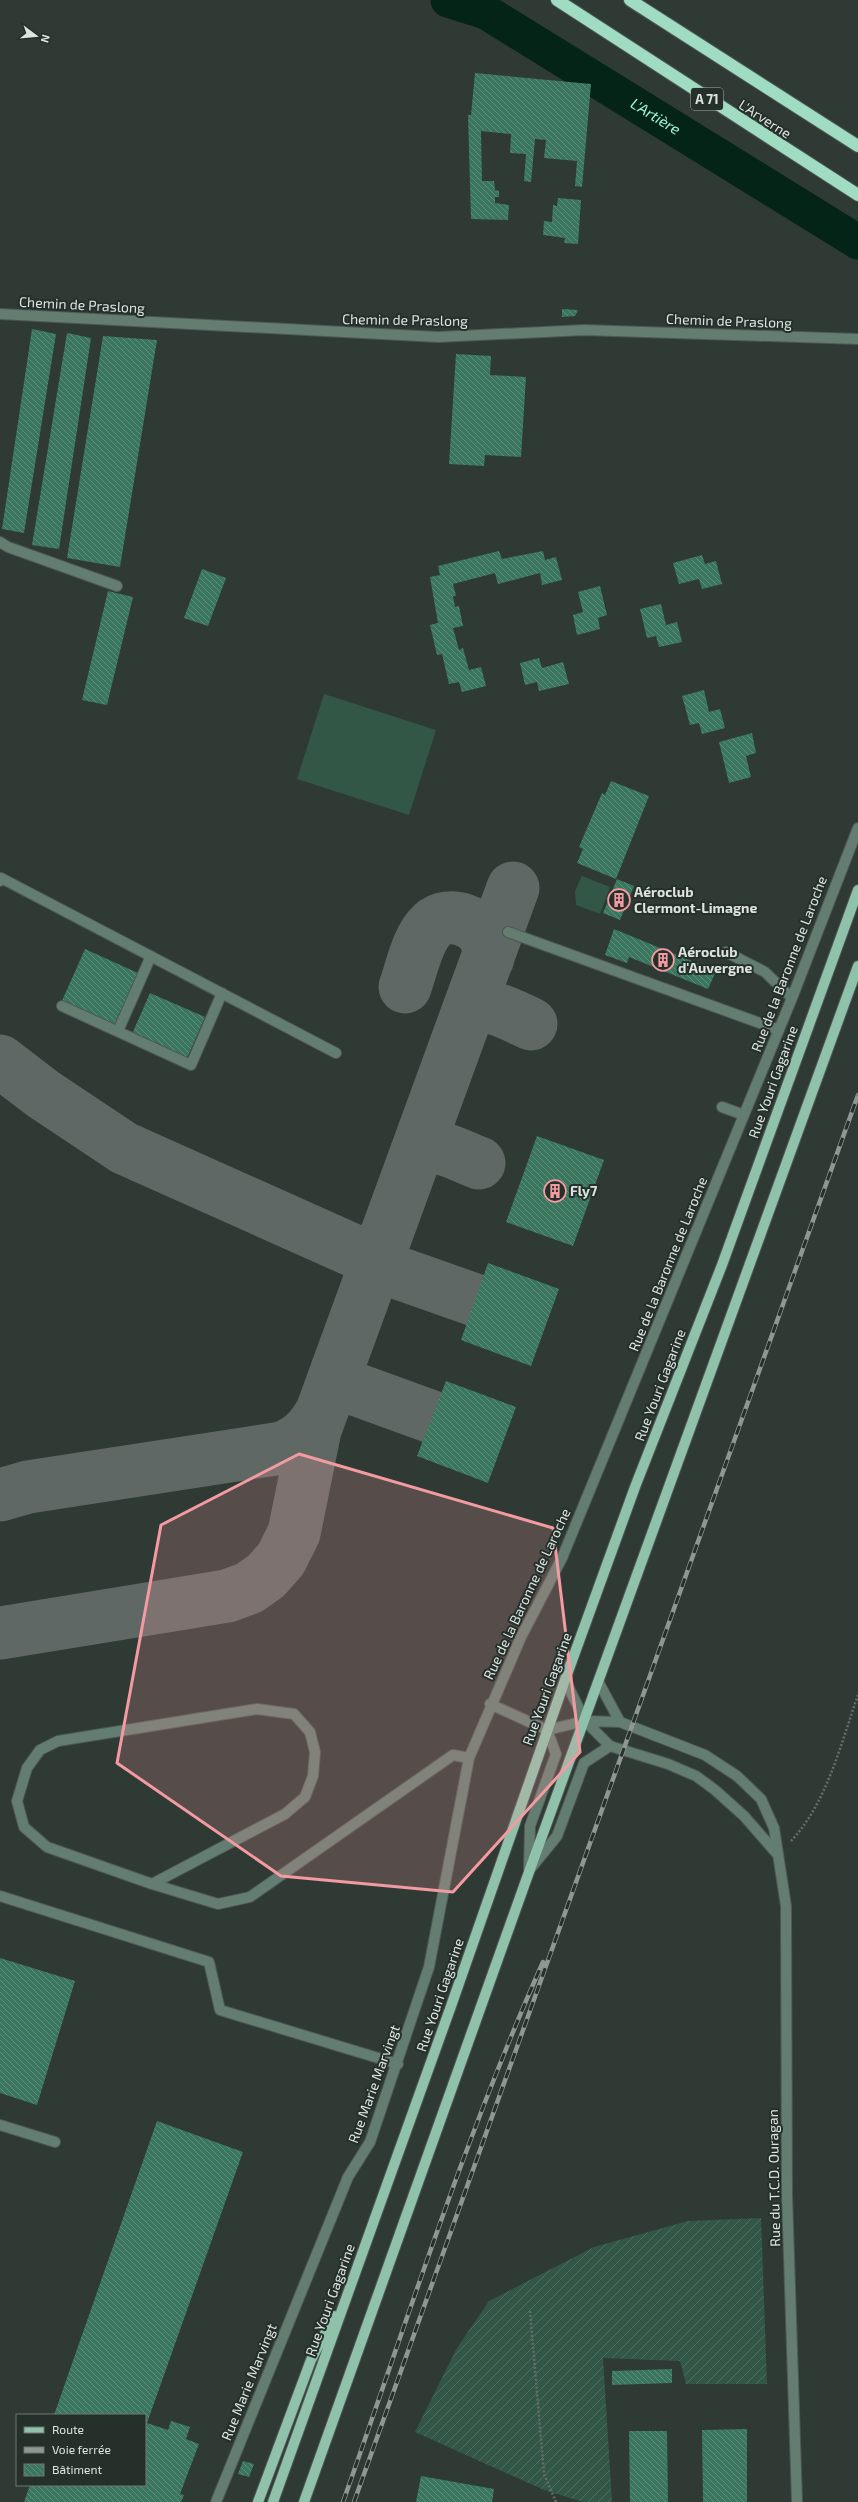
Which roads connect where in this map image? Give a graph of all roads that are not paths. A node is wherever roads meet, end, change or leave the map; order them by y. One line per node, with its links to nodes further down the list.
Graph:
1 (557, 0): 4 (highway, L'Arverne / A 71)
2 (630, 0): 3 (highway, L'Arverne)
3 (858, 146)
4 (858, 195)
5 (0, 314): 6 (street, Chemin de Praslong)
6 (858, 339)
7 (0, 542): 8 (street)
8 (117, 586)
9 (857, 828): 17 (street, Rue de la Baronne de Laroche)
10 (0, 881): 14 (street)
11 (858, 890): 24 (main road, Rue Youri Gagarine)
12 (508, 932): 19 (street)
13 (726, 952): 17 (street)
14 (151, 956): 16 (street); 20 (street)
15 (858, 966): 25 (main road)
16 (222, 993): 20 (street); 21 (street)
17 (792, 998): 19 (street, Rue de la Baronne de Laroche)
18 (62, 1006): 20 (street)
19 (779, 1030): 23 (street, Rue de la Baronne de Laroche)
20 (118, 1031)
21 (336, 1053)
22 (722, 1107): 23 (street)
23 (744, 1115): 26 (street, Rue de la Baronne de Laroche)
24 (564, 1680): 27 (street); 29 (main road, Rue Youri Gagarine)
25 (599, 1683): 27 (main road); 28 (street)
26 (490, 1704): 29 (street); 31 (street, Rue Marie Marvingt)
27 (585, 1721): 28 (street, Rue du T.C.D. Ouragan); 29 (street, Rue du T.C.D. Ouragan); 30 (street); 33 (main road)
28 (620, 1722): 32 (street, Rue du T.C.D. Ouragan)
29 (547, 1730): 33 (street); 39 (main road, Rue Youri Gagarine)
30 (610, 1746): 32 (street); 33 (street)
31 (469, 1758): 34 (street); 36 (street, Rue Marie Marvingt)
32 (778, 1855): 44 (street, Rue du T.C.D. Ouragan)
33 (529, 1872): 43 (main road)
34 (152, 1884): 34 (street)
35 (0, 1896): 36 (street)
36 (398, 2064): 40 (street, Rue Marie Marvingt)
37 (0, 2125): 38 (street)
38 (55, 2142)
39 (350, 2284): 41 (main road); 42 (main road, Rue Youri Gagarine)
40 (216, 2502)
41 (258, 2502)
42 (273, 2502)
43 (304, 2502)
44 (797, 2502)

